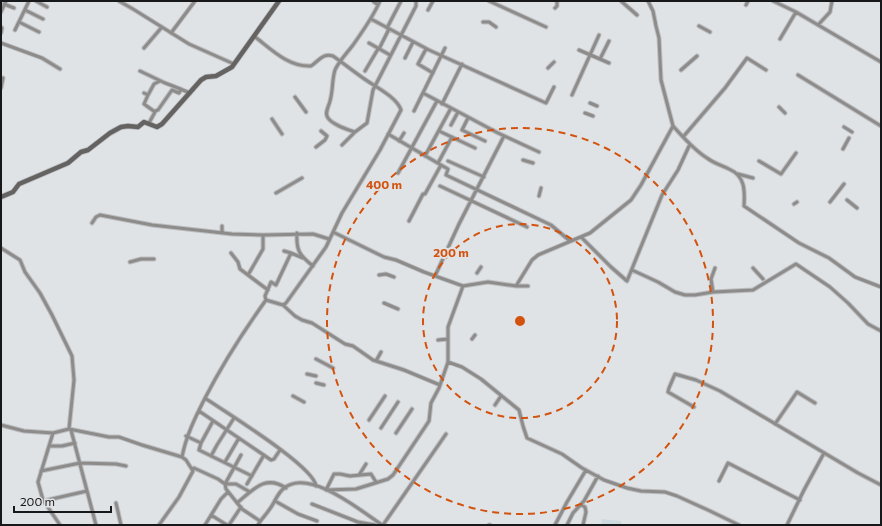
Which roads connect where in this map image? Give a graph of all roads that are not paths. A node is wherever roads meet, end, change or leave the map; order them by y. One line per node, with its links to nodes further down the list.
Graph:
1 (29, 1): 21 (street)
2 (36, 1): 18 (street)
3 (119, 1): 33 (street)
4 (195, 1): 41 (street)
5 (279, 1): 44 (street)
6 (373, 1): 17 (street)
7 (401, 1): 36 (street)
8 (416, 1): 42 (street)
9 (433, 1): 22 (street)
10 (489, 1): 35 (street)
11 (557, 1): 20 (street)
12 (621, 1): 25 (street)
13 (648, 1): 104 (street)
14 (773, 1): 24 (street)
15 (832, 1): 30 (street)
16 (5, 3): 19 (street); 23 (street)
17 (379, 3): 27 (street)
18 (47, 7)
19 (14, 8)
20 (555, 8)
21 (25, 10): 26 (street); 28 (street)
22 (428, 10)
23 (1, 12)
24 (796, 12): 30 (street); 45 (street)
25 (637, 15)
26 (43, 19)
27 (371, 19): 36 (street); 61 (street)
28 (19, 22): 37 (street); 38 (street)
29 (483, 22): 34 (street)
30 (818, 25): 63 (street)
31 (699, 26): 39 (street)
32 (1, 27): 40 (street)
33 (162, 27): 41 (street); 50 (street)
34 (496, 27)
35 (546, 27)
36 (388, 28): 42 (street); 52 (street)
37 (16, 30)
38 (40, 32)
39 (710, 32)
40 (1, 33)
41 (171, 33): 65 (street)
42 (401, 35): 47 (street); 56 (street)
43 (599, 35): 55 (street)
44 (254, 36): 61 (street); 65 (street)
45 (780, 38)
46 (609, 41): 60 (street)
47 (413, 42): 53 (street); 59 (street)
48 (1, 43): 68 (street)
49 (368, 44): 52 (street)
50 (144, 48)
51 (445, 48): 57 (street)
52 (378, 49): 56 (street); 72 (street)
53 (426, 49): 57 (street); 73 (street)
54 (579, 50): 55 (street)
55 (590, 54): 60 (street); 85 (street)
56 (390, 55): 77 (street)
57 (442, 56): 66 (street); 73 (street)
58 (697, 56): 70 (street)
59 (405, 58)
60 (600, 59): 64 (street)
61 (340, 61): 77 (street); 109 (street)
62 (554, 62): 67 (street)
63 (881, 62)
64 (610, 63)
65 (234, 64): 82 (street)
66 (462, 64): 78 (street); 89 (street)
67 (548, 68)
68 (60, 69)
69 (140, 70): 76 (street)
70 (681, 70)
71 (766, 70): 116 (street)
72 (365, 71)
73 (433, 73): 83 (street)
74 (798, 75): 105 (street)
75 (3, 78): 79 (street)
76 (160, 81): 80 (street); 84 (street)
77 (375, 86): 109 (street); 113 (street)
78 (554, 87)
79 (1, 88)
80 (181, 89): 82 (street); 93 (street)
81 (144, 93): 84 (street)
82 (190, 93): 102 (street)
83 (422, 93): 87 (street); 94 (street)
84 (148, 95): 93 (street)
85 (572, 95)
86 (295, 97): 95 (street)
87 (437, 101): 89 (street); 123 (street)
88 (590, 103): 90 (street)
89 (442, 104): 92 (street)
90 (597, 106)
91 (779, 107): 98 (street)
92 (451, 108): 96 (street); 108 (street)
93 (155, 111): 102 (street)
94 (414, 111)
95 (306, 112)
96 (458, 112): 101 (street); 103 (street)
97 (585, 113): 99 (street)
98 (785, 113)
99 (593, 116)
100 (272, 118): 112 (street)
101 (468, 118): 114 (street); 119 (street)
102 (148, 123): 145 (street)
103 (451, 125)
104 (674, 126): 116 (street); 158 (street)
105 (881, 126)
106 (844, 127): 110 (street)
107 (321, 131): 122 (street)
108 (439, 131): 115 (street); 128 (street)
109 (354, 132): 121 (street)
110 (852, 132)
111 (404, 133): 118 (street)
112 (282, 134)
113 (388, 134): 118 (street); 154 (street)
114 (504, 136): 126 (street); 136 (street)
115 (452, 137): 124 (street); 133 (street)
116 (683, 137): 120 (street)
117 (848, 138): 125 (street)
118 (399, 141): 123 (street)
119 (485, 141)
120 (690, 144): 135 (street); 172 (street)
121 (342, 145)
122 (316, 147)
123 (412, 148): 128 (street); 134 (street)
124 (475, 148)
125 (843, 149)
126 (539, 152)
127 (796, 153): 131 (street)
128 (425, 156): 133 (street)
129 (523, 160): 132 (street)
130 (448, 161): 136 (street)
131 (759, 161)
132 (534, 163)
133 (440, 164): 142 (street); 150 (street)
134 (398, 173)
135 (738, 174): 138 (street); 182 (street)
136 (484, 177): 142 (street)
137 (302, 178): 143 (street)
138 (753, 178)
139 (844, 184): 148 (street)
140 (440, 186): 147 (street)
141 (541, 188): 144 (street)
142 (477, 189): 147 (street); 160 (street)
143 (276, 193)
144 (539, 196)
145 (1, 197)
146 (847, 200): 149 (street)
147 (471, 201): 153 (street); 176 (street)
148 (830, 202)
149 (857, 208)
150 (408, 220)
151 (92, 223): 155 (street)
152 (222, 226): 155 (street)
153 (528, 228)
154 (332, 232): 159 (street); 176 (street)
155 (222, 233): 157 (street)
156 (297, 233): 157 (street); 159 (street); 166 (street)
157 (263, 235): 175 (street)
158 (581, 237): 160 (street); 172 (street)
159 (329, 239): 168 (street)
160 (570, 241): 180 (street)
161 (1, 248): 223 (street)
162 (284, 251): 164 (street)
163 (231, 253): 175 (street)
164 (292, 254): 166 (street); 183 (street)
165 (154, 259): 167 (street)
166 (304, 259): 168 (street)
167 (130, 262)
168 (313, 266): 186 (street)
169 (481, 267): 173 (street)
170 (715, 268): 184 (street)
171 (754, 268): 178 (street)
172 (632, 270): 184 (street)
173 (477, 273)
174 (379, 274): 177 (street)
175 (248, 275): 183 (street)
176 (435, 276): 179 (street)
177 (394, 277)
178 (763, 279)
179 (463, 286): 180 (street); 193 (street)
180 (516, 286): 181 (street)
181 (528, 286)
182 (881, 288)
183 (268, 290): 185 (street)
184 (713, 292): 191 (street)
185 (266, 300): 188 (street); 209 (street)
186 (286, 303): 188 (street); 189 (street)
187 (384, 303): 190 (street)
188 (283, 305): 189 (street)
189 (286, 308): 198 (street)
190 (398, 309)
191 (881, 331)
192 (475, 335): 195 (street)
193 (448, 338): 194 (street); 199 (street)
194 (438, 340)
195 (472, 340)
196 (381, 352): 198 (street)
197 (316, 359): 200 (street)
198 (376, 361): 205 (street)
199 (448, 362): 205 (street); 208 (street)
200 (334, 368)
201 (307, 374): 202 (street)
202 (316, 376)
203 (316, 383): 204 (street)
204 (324, 385)
205 (440, 385): 251 (street)
206 (293, 396): 210 (street)
207 (385, 396): 218 (street)
208 (501, 396): 213 (street); 245 (street)
209 (205, 398): 216 (street); 217 (street)
210 (304, 402)
211 (398, 402): 222 (street)
212 (815, 403): 220 (street)
213 (495, 405)
214 (694, 407): 220 (street)
215 (412, 409): 226 (street)
216 (198, 411): 219 (street); 228 (street)
217 (234, 418): 224 (street); 233 (street)
218 (369, 420)
219 (214, 421): 224 (street); 231 (street)
220 (775, 424): 234 (street)
221 (1, 425): 225 (street)
222 (381, 428)
223 (70, 430): 225 (street); 230 (street); 238 (street)
224 (226, 430): 229 (street); 237 (street)
225 (53, 433): 232 (street)
226 (396, 433)
227 (446, 434): 280 (street)
228 (186, 436): 231 (street); 238 (street)
229 (239, 438): 236 (street); 239 (street)
230 (75, 443): 232 (street); 240 (street)
231 (201, 443): 237 (street)
232 (49, 446): 246 (street)
233 (280, 450): 236 (street); 255 (street)
234 (824, 453): 254 (street); 261 (street)
235 (241, 455): 243 (street)
236 (264, 455): 248 (street)
237 (211, 456): 239 (street)
238 (182, 457): 244 (street)
239 (225, 462): 243 (street)
240 (80, 463): 242 (street); 246 (street); 258 (street)
241 (366, 464): 247 (street)
242 (126, 466)
243 (234, 467): 248 (street); 252 (street)
244 (192, 469): 252 (street); 275 (street)
245 (586, 470): 249 (street); 281 (street)
246 (41, 471): 262 (street)
247 (359, 475): 251 (street); 257 (street)
248 (252, 476): 253 (street)
249 (598, 476): 267 (street); 284 (street)
250 (719, 481): 261 (street)
251 (376, 482): 257 (street)
252 (225, 484): 259 (street); 260 (street)
253 (247, 484)
254 (881, 485)
255 (316, 486): 256 (street); 257 (street)
256 (286, 488): 260 (street); 263 (street)
257 (326, 490): 280 (street)
258 (87, 491): 262 (street); 273 (street)
259 (228, 492): 265 (street); 269 (street)
260 (250, 492): 265 (street)
261 (800, 500): 285 (street)
262 (43, 501): 272 (street)
263 (275, 501): 270 (street); 271 (street)
264 (116, 503): 274 (street)
265 (237, 503): 268 (street)
266 (312, 504): 279 (street)
267 (581, 505): 282 (street); 283 (street)
268 (241, 507): 270 (street); 277 (street)
269 (211, 515): 276 (street); 277 (street)
270 (260, 521): 278 (street)
271 (317, 521)
272 (60, 525)
273 (96, 525)
274 (122, 525)
275 (159, 525)
276 (205, 525)
277 (228, 525)
278 (258, 525)
279 (375, 525)
280 (382, 525)
281 (556, 525)
282 (567, 525)
283 (583, 525)
284 (739, 525)
285 (787, 525)

